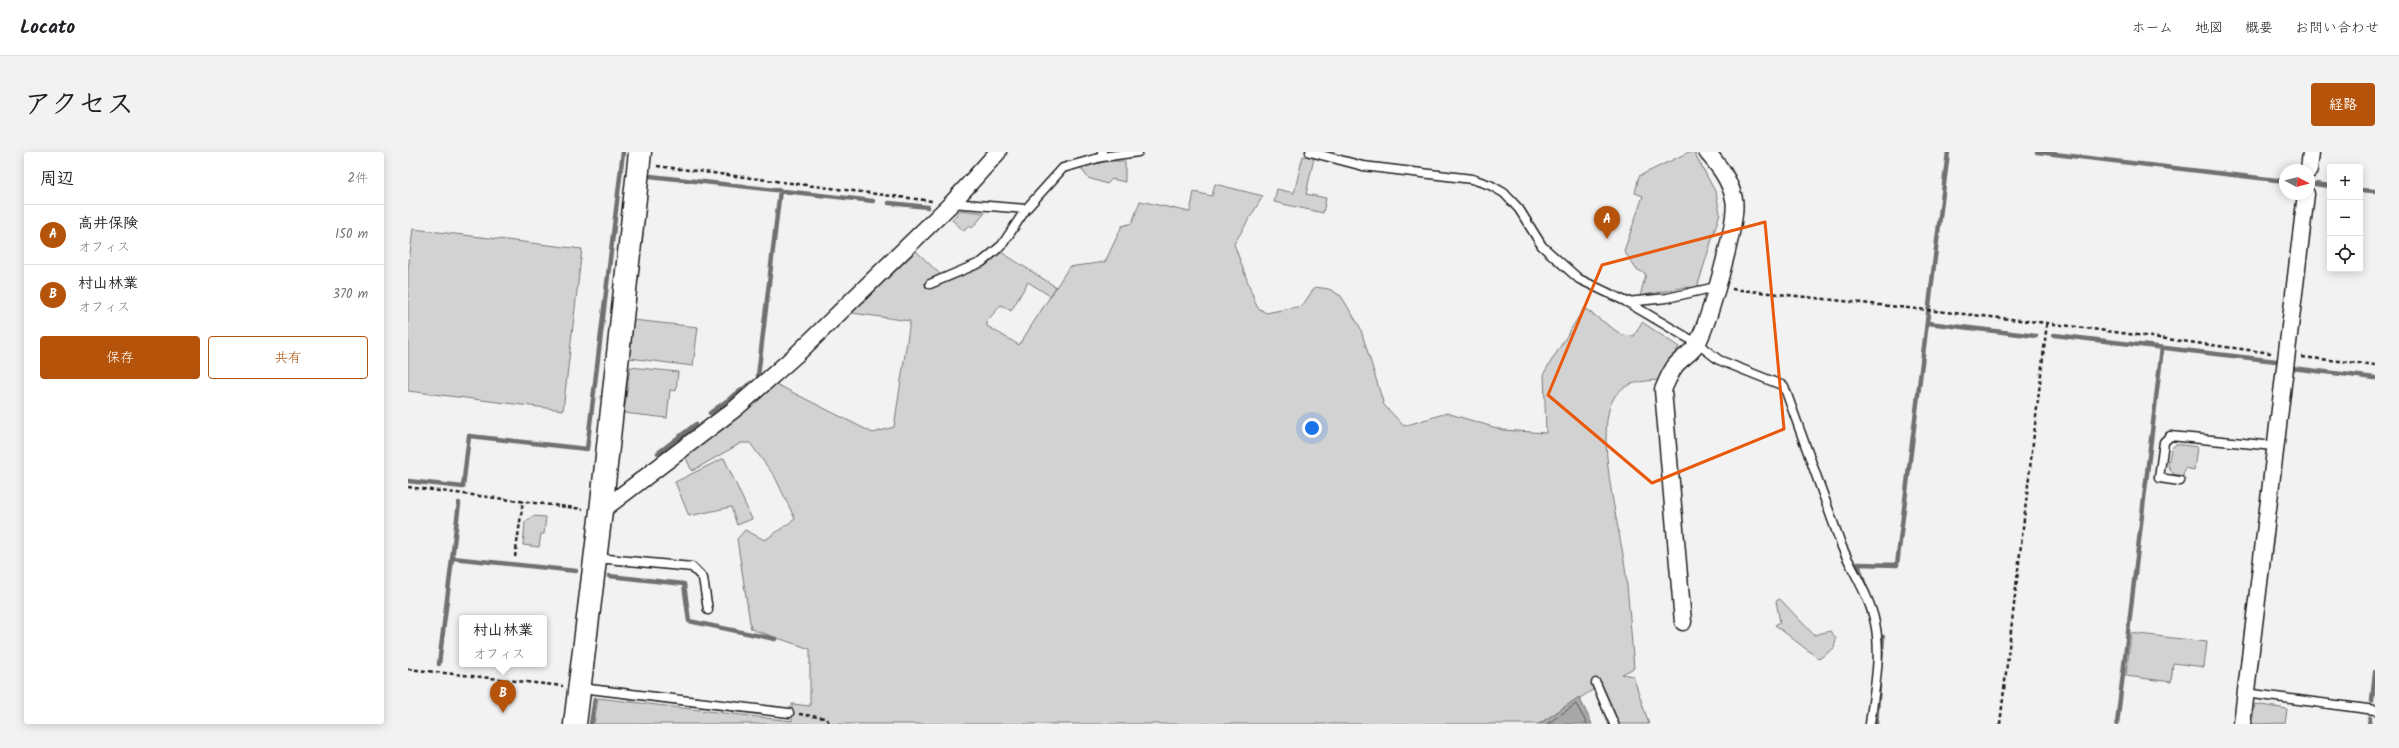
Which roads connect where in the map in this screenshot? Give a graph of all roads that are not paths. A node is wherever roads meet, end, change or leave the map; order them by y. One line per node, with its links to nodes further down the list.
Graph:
1 (998, 152): 10 (street)
2 (1138, 152): 6 (lane)
3 (1310, 152): 14 (lane)
4 (1707, 152): 13 (street)
5 (2311, 152): 8 (street)
6 (1102, 154): 11 (lane)
7 (639, 158): 18 (street)
8 (2310, 164)
9 (2305, 200): 16 (street)
10 (952, 203): 11 (lane); 18 (street)
11 (1026, 209): 12 (lane)
12 (930, 284)
13 (1716, 287): 14 (lane); 15 (street)
14 (1627, 302): 15 (lane)
15 (1698, 344): 21 (street); 29 (lane)
16 (2274, 446): 17 (lane); 24 (street)
17 (2180, 481)
18 (601, 511): 19 (street)
19 (596, 558): 20 (lane); 23 (street)
20 (708, 610)
21 (1683, 622)
22 (1596, 683): 28 (lane)
23 (580, 688): 26 (lane); 27 (street)
24 (2245, 693): 25 (lane); 30 (street)
25 (2375, 710)
26 (789, 713)
27 (576, 724)
28 (1614, 724)
29 (1870, 724)
30 (2242, 724)

